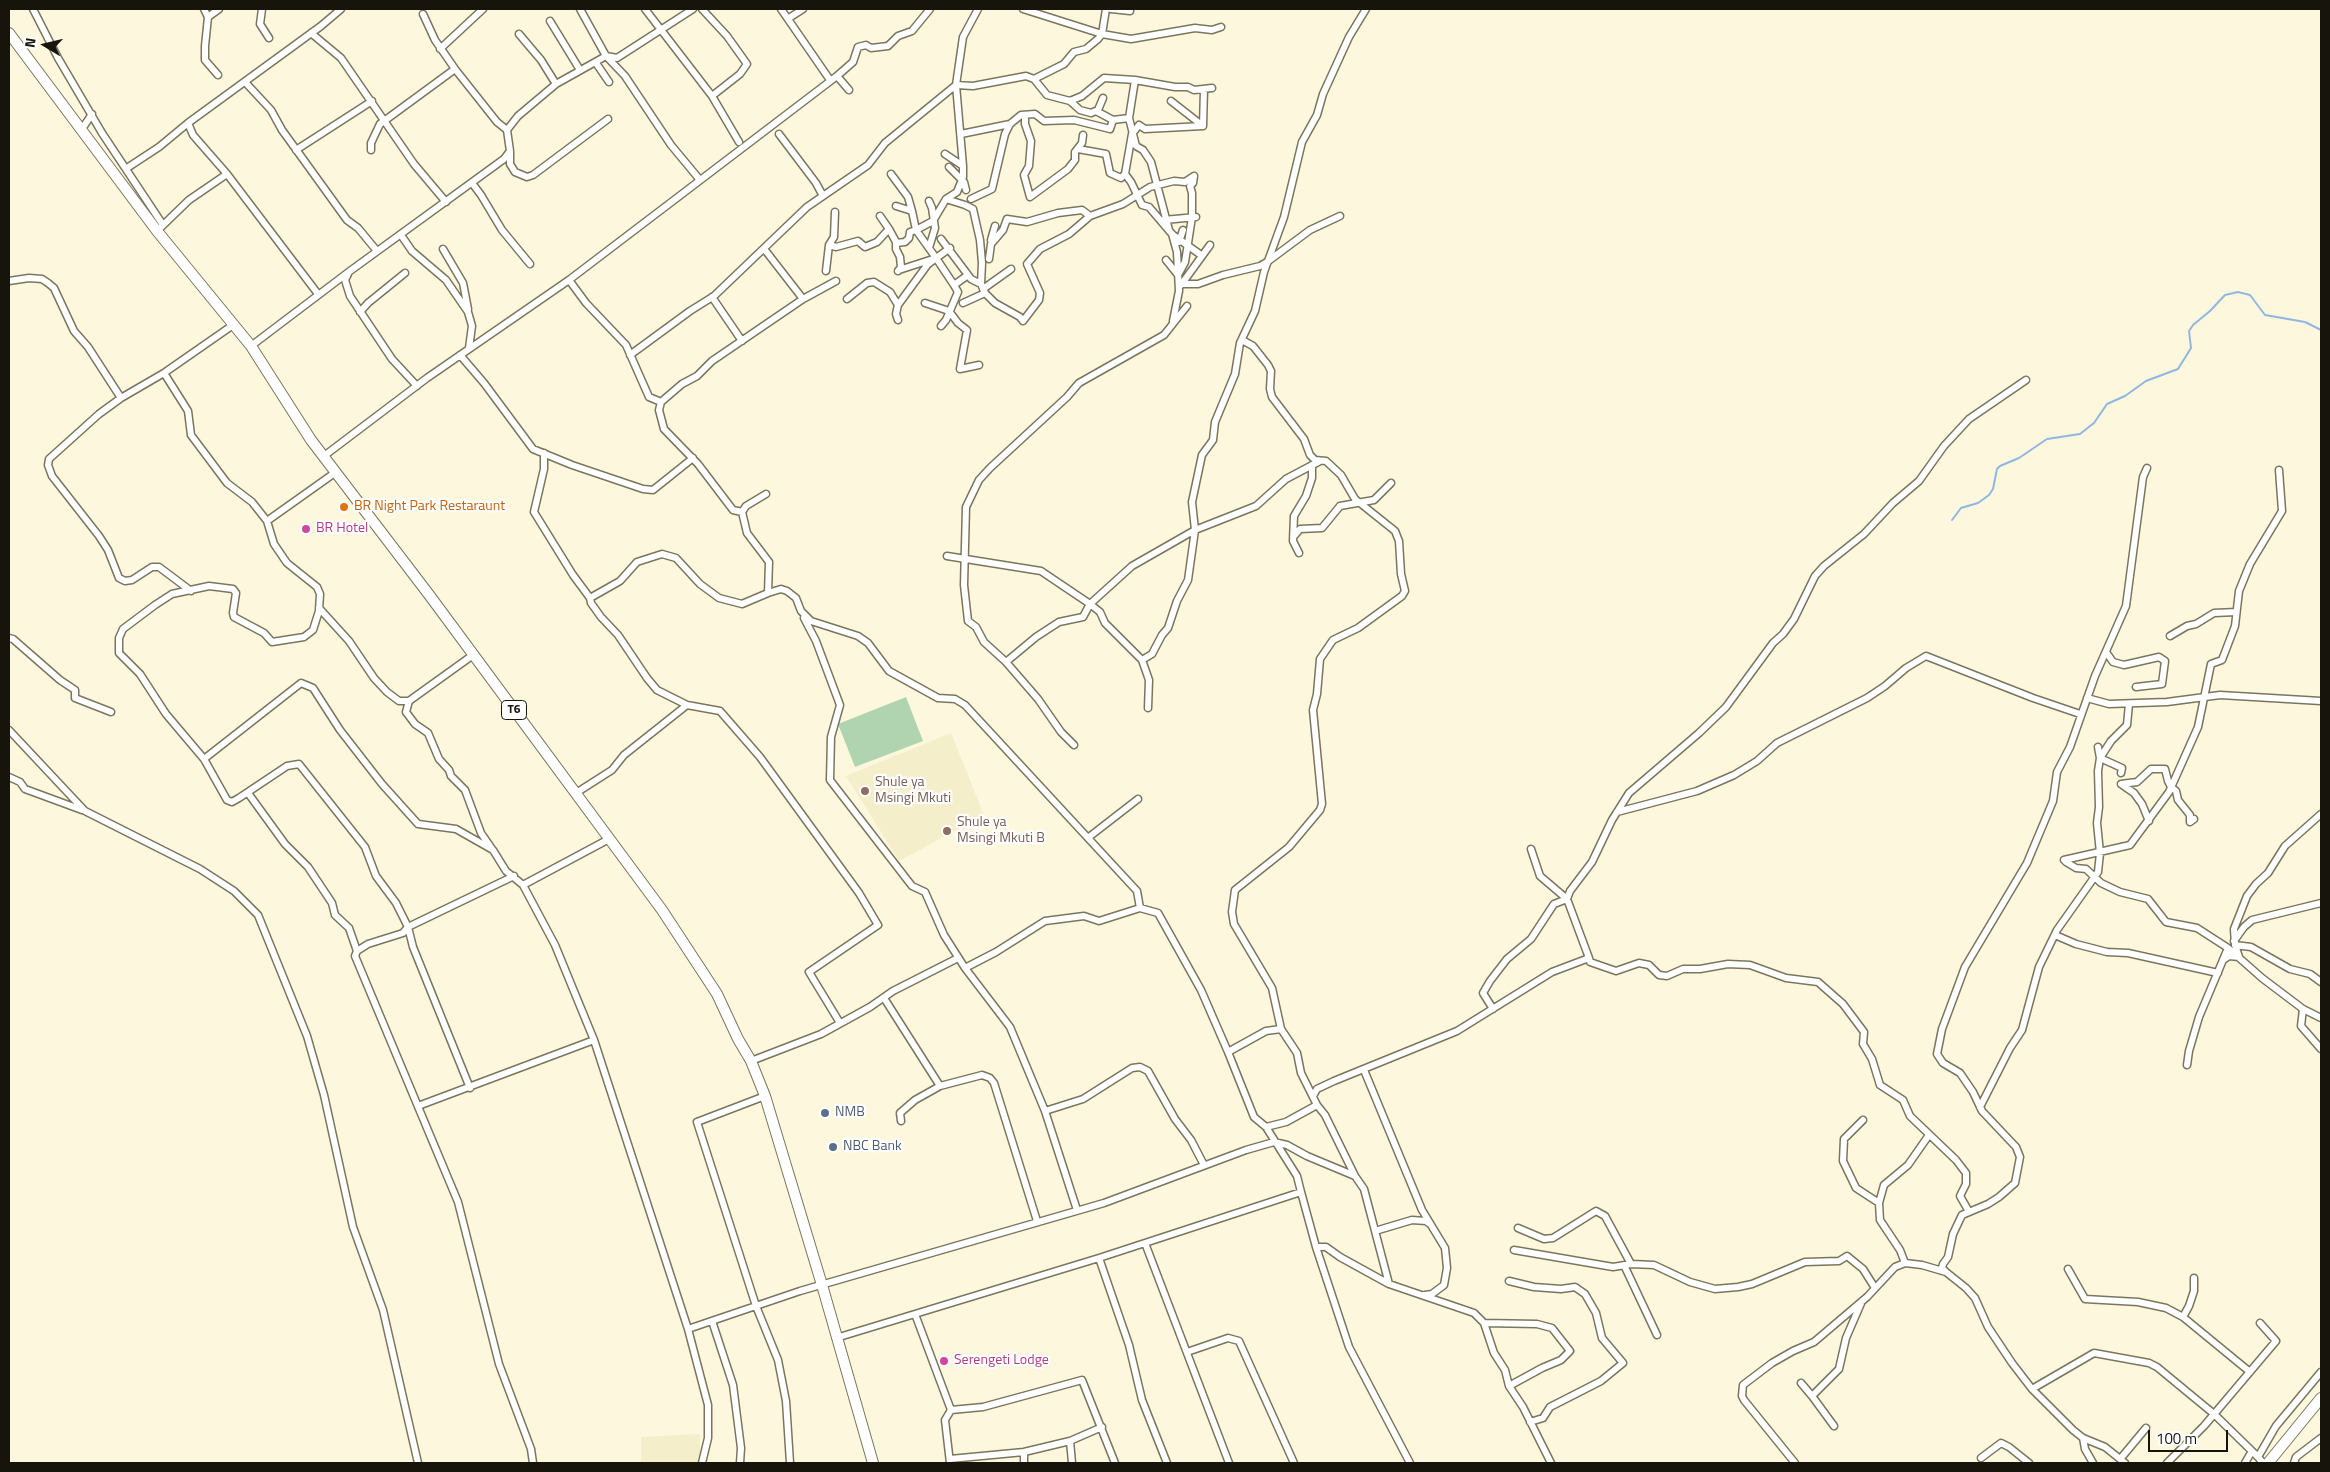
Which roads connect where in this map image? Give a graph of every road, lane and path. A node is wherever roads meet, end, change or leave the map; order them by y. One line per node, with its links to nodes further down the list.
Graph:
1 (33, 9): 56 (street)
2 (204, 9): 21 (street)
3 (219, 9): 21 (street)
4 (262, 9): 30 (street)
5 (341, 9): 27 (street)
6 (482, 9): 32 (street)
7 (580, 9): 34 (street)
8 (645, 9): 25 (street)
9 (693, 9): 25 (street)
10 (702, 9): 50 (street)
11 (781, 9): 22 (street)
12 (803, 9): 22 (street)
13 (930, 9): 39 (street)
14 (978, 9): 46 (street)
15 (1023, 9): 29 (street)
16 (1106, 9): 29 (street)
17 (1111, 9): 19 (street)
18 (1366, 9): 127 (street)
19 (1130, 11)
20 (423, 14): 32 (street)
21 (208, 17): 38 (street)
22 (789, 18): 41 (street)
23 (550, 21): 37 (street)
24 (1222, 27): 29 (street)
25 (662, 29): 34 (street); 50 (street)
26 (9, 33): 33 (main road, T6)
27 (311, 33): 43 (street); 54 (street)
28 (519, 34): 45 (street)
29 (1102, 34): 40 (street)
30 (269, 38)
31 (9, 45): 33 (street)
32 (440, 48): 36 (street)
33 (22, 50): 65 (main road, T6)
34 (606, 56): 35 (street); 83 (street)
35 (596, 63): 37 (street); 44 (street)
36 (456, 69): 61 (street); 66 (street)
37 (580, 70): 45 (street)
38 (218, 75)
39 (837, 76): 41 (street); 49 (street)
40 (1034, 79): 46 (street); 52 (street)
41 (830, 80): 83 (street)
42 (1134, 80): 48 (street); 52 (street); 58 (street)
43 (244, 82): 62 (street); 73 (street)
44 (609, 82)
45 (556, 84): 66 (street)
46 (956, 85): 69 (street); 88 (street)
47 (1212, 88): 48 (street)
48 (1204, 89): 64 (street)
49 (850, 90)
50 (712, 96): 71 (street)
51 (1102, 98): 55 (street)
52 (1070, 101): 55 (street)
53 (1171, 101): 64 (street)
54 (372, 102): 61 (street); 73 (street)
55 (1096, 111): 60 (street)
56 (92, 114): 65 (street); 78 (street)
57 (1025, 115): 60 (street); 63 (street); 72 (street)
58 (1129, 118): 60 (street); 67 (street)
59 (608, 119): 75 (street)
60 (1114, 120)
61 (385, 121): 74 (street); 93 (street)
62 (188, 122): 78 (street); 80 (street)
63 (1010, 124): 69 (street); 91 (street)
64 (1203, 126): 67 (street)
65 (82, 129): 104 (main road, T6)
66 (507, 130): 75 (street)
67 (1133, 133): 82 (street); 86 (street)
68 (778, 134): 88 (street)
69 (961, 134): 77 (street)
70 (1083, 135): 72 (street)
71 (739, 142)
72 (1078, 149): 82 (street)
73 (296, 150): 122 (street)
74 (371, 150)
75 (510, 151): 85 (street)
76 (945, 154): 77 (street)
77 (963, 166): 84 (street)
78 (127, 168): 104 (street)
79 (949, 168): 84 (street)
80 (227, 174): 104 (street); 141 (street)
81 (891, 174): 95 (street)
82 (1125, 174): 89 (street)
83 (700, 180): 136 (street)
84 (961, 181): 87 (street); 90 (street)
85 (472, 183): 93 (street); 128 (street)
86 (1155, 186): 89 (street); 100 (street); 102 (street)
87 (966, 190)
88 (823, 196): 121 (street)
89 (1137, 197): 98 (street); 102 (street)
90 (946, 199): 101 (street); 140 (street)
91 (971, 199)
92 (929, 201): 101 (street)
93 (446, 202): 109 (street)
94 (896, 206): 95 (street)
95 (912, 211): 106 (street)
96 (835, 212): 113 (street)
97 (880, 216): 105 (street)
98 (1090, 216): 114 (street); 140 (street)
99 (1340, 216): 127 (street)
100 (1195, 217): 102 (street); 116 (street)
101 (933, 220): 106 (street); 117 (street)
102 (1164, 220): 108 (street)
103 (995, 226): 114 (street)
104 (160, 228): 154 (main road, T6)
105 (889, 229): 112 (street); 113 (street)
106 (916, 230): 112 (street); 117 (street)
107 (1183, 230): 111 (street)
108 (1170, 232): 111 (street); 119 (street)
109 (400, 235): 122 (street); 151 (street)
110 (941, 239): 118 (street)
111 (1180, 240): 116 (street); 119 (street)
112 (896, 243): 124 (street)
113 (830, 244): 131 (street)
114 (991, 244): 125 (street)
115 (1210, 245): 123 (street)
116 (1188, 246): 123 (street); 134 (street)
117 (929, 248): 124 (street)
118 (950, 248): 124 (street); 133 (street)
119 (1176, 248): 134 (street)
120 (443, 249): 151 (street)
121 (765, 250): 142 (street); 143 (street)
122 (377, 251): 130 (street)
123 (1201, 255): 139 (street)
124 (936, 258): 138 (street); 147 (street)
125 (990, 259)
126 (1166, 260): 134 (street)
127 (1267, 262): 139 (street); 156 (street)
128 (530, 264)
129 (1011, 269): 140 (street)
130 (350, 271): 141 (street); 150 (street)
131 (826, 271)
132 (405, 273): 150 (street)
133 (968, 275): 138 (street); 140 (street)
134 (1178, 275): 139 (street)
135 (11, 279): 166 (street)
136 (569, 280): 159 (street); 161 (street)
137 (836, 281): 143 (street)
138 (954, 285): 149 (street)
139 (1180, 287): 153 (street)
140 (983, 289): 146 (street)
141 (318, 294): 158 (street)
142 (712, 297): 157 (street); 161 (street)
143 (803, 299): 157 (street)
144 (847, 299): 147 (street)
145 (925, 303): 149 (street)
146 (964, 303)
147 (898, 305): 152 (street)
148 (1187, 306): 153 (street)
149 (949, 311): 155 (street); 162 (street)
150 (360, 312): 165 (street)
151 (468, 312): 159 (street)
152 (898, 320)
153 (1172, 322): 185 (street)
154 (234, 325): 158 (main road, T6); 163 (street)
155 (941, 326)
156 (1242, 340): 171 (street); 181 (street)
157 (742, 341): 167 (street)
158 (251, 346): 169 (main road, T6)
159 (469, 348): 160 (street)
160 (460, 355): 165 (street); 168 (street)
161 (630, 355): 167 (street)
162 (979, 365)
163 (164, 373): 166 (street); 180 (street)
164 (2026, 380): 221 (street)
165 (417, 386): 169 (street)
166 (121, 398): 186 (street)
167 (661, 402): 170 (street)
168 (544, 454): 170 (street); 188 (street)
169 (324, 456): 175 (main road, T6)
170 (692, 458): 179 (street)
171 (1320, 461): 172 (street); 178 (street)
172 (1312, 465): 181 (street); 182 (street)
173 (2147, 468): 195 (street)
174 (2279, 470): 192 (street)
175 (336, 472): 180 (street); 196 (main road, T6)
176 (1391, 482): 178 (street)
177 (766, 494): 179 (street)
178 (1359, 503): 182 (street); 252 (street)
179 (742, 512): 187 (street)
180 (267, 521): 190 (street)
181 (1195, 530): 189 (street); 197 (street)
182 (1294, 536): 183 (street)
183 (1300, 553)
184 (947, 556): 185 (street)
185 (964, 559): 189 (street); 198 (street)
186 (191, 590): 190 (street); 213 (street)
187 (768, 593): 188 (street); 191 (street)
188 (590, 598): 205 (street)
189 (1090, 604): 197 (street); 198 (street)
190 (319, 608): 202 (street)
191 (801, 611): 225 (street); 241 (street)
192 (2236, 612): 193 (street); 200 (street)
193 (2170, 636)
194 (9, 638): 207 (street)
195 (2106, 652): 199 (street); 201 (street)
196 (472, 655): 202 (street); 218 (main road, T6)
197 (1142, 660): 206 (street)
198 (1006, 662): 210 (street)
199 (2136, 687)
200 (2206, 696): 203 (street); 204 (street); 216 (street)
201 (2087, 698): 204 (street); 208 (street)
202 (409, 701): 228 (street)
203 (2321, 701)
204 (2129, 704): 212 (street)
205 (687, 705): 218 (street); 251 (street)
206 (1148, 708)
207 (111, 712)
208 (2080, 714): 221 (street); 265 (street)
209 (9, 730): 220 (street)
210 (1074, 745)
211 (2098, 747): 212 (street)
212 (2100, 758): 214 (street); 229 (street)
213 (204, 759): 217 (street); 228 (street)
214 (2120, 773)
215 (9, 777): 220 (street)
216 (2171, 787): 223 (street); 224 (street); 224 (street)
217 (248, 793): 236 (street); 239 (street)
218 (576, 793): 226 (main road, T6)
219 (1138, 799): 225 (street)
220 (85, 811): 329 (street)
221 (1617, 812): 233 (street)
222 (2321, 814): 238 (street)
223 (2194, 819)
224 (2149, 821): 229 (street)
225 (1089, 837): 235 (street)
226 (609, 838): 232 (street); 256 (main road, T6)
227 (1531, 849): 233 (street)
228 (493, 850): 230 (street)
229 (2100, 853): 231 (street); 231 (street)
230 (514, 876): 232 (street); 236 (street)
231 (2095, 876): 237 (street); 238 (street)
232 (523, 885): 253 (street)
233 (1566, 899): 242 (street); 248 (street)
234 (2321, 903): 238 (street)
235 (1140, 908): 244 (street); 255 (street)
236 (408, 927): 239 (street); 260 (street)
237 (2055, 935): 245 (street); 265 (street)
238 (2232, 945): 240 (street); 243 (street); 246 (street)
239 (357, 951): 264 (street)
240 (2239, 957): 243 (street); 249 (street)
241 (958, 958): 244 (street); 247 (street)
242 (1589, 958): 248 (street); 270 (street)
243 (2224, 960): 245 (street)
244 (965, 968): 266 (street)
245 (2218, 973): 257 (street)
246 (2321, 982)
247 (884, 998): 251 (street); 259 (street)
248 (1493, 1009): 258 (street)
249 (2303, 1009): 250 (street); 254 (street)
250 (2321, 1018)
251 (840, 1023): 256 (street)
252 (1281, 1029): 255 (street); 262 (street)
253 (594, 1040): 260 (street); 303 (street)
254 (2321, 1049)
255 (1228, 1052): 269 (street)
256 (751, 1061): 261 (main road, T6)
257 (2187, 1065)
258 (1364, 1070): 262 (street); 279 (street)
259 (940, 1086): 268 (street); 278 (street)
260 (470, 1088): 264 (street)
261 (765, 1096): 293 (main road, T6); 297 (street)
262 (1313, 1096): 263 (street)
263 (1317, 1105): 269 (street); 273 (street)
264 (418, 1106): 330 (street)
265 (1980, 1107): 277 (street)
266 (1045, 1111): 272 (street); 276 (street)
267 (1862, 1120): 275 (street)
268 (901, 1121)
269 (1266, 1128): 271 (street)
270 (1929, 1135): 275 (street); 277 (street)
271 (1274, 1142): 272 (street); 273 (street); 274 (street)
272 (1204, 1165): 276 (street)
273 (1354, 1176): 281 (street)
274 (1301, 1192): 282 (street); 283 (street)
275 (1879, 1203): 286 (street)
276 (1077, 1210): 278 (street)
277 (1968, 1210): 289 (street)
278 (1037, 1222): 293 (street)
279 (1430, 1224): 281 (street); 295 (street)
280 (1518, 1228): 287 (street)
281 (1375, 1231): 292 (street)
282 (1145, 1243): 285 (street); 306 (street)
283 (1316, 1247): 292 (street); 341 (street)
284 (1514, 1250): 287 (street)
285 (1099, 1258): 298 (street); 338 (street)
286 (1905, 1263): 289 (street); 294 (street)
287 (1628, 1265): 294 (street); 304 (street)
288 (2068, 1269): 299 (street)
289 (1946, 1272): 311 (street)
290 (2194, 1278): 299 (street)
291 (1509, 1281): 316 (street)
292 (1389, 1284): 295 (street)
293 (822, 1285): 297 (street); 305 (main road, T6)
294 (1875, 1288): 296 (street)
295 (1423, 1296): 301 (street)
296 (1862, 1300): 312 (street); 343 (street)
297 (756, 1306): 300 (street); 333 (street)
298 (916, 1314): 305 (street); 314 (street)
299 (2183, 1316): 307 (street)
300 (712, 1321): 303 (street); 332 (street)
301 (1484, 1323): 310 (street); 310 (street)
302 (2260, 1323): 307 (street)
303 (688, 1329): 331 (street)
304 (1657, 1335)
305 (836, 1338): 334 (main road, T6)
306 (1187, 1352): 339 (street); 340 (street)
307 (2250, 1372): 315 (street)
308 (2321, 1372): 325 (street)
309 (1801, 1383): 312 (street)
310 (1509, 1386): 316 (street)
311 (2032, 1389): 315 (street); 320 (street)
312 (1812, 1396): 317 (street)
313 (2321, 1398): 349 (main road)
314 (951, 1410): 318 (street); 327 (street)
315 (2214, 1414): 323 (street); 346 (street)
316 (1530, 1422): 342 (street)
317 (1834, 1426)
318 (1102, 1427): 322 (street); 337 (street)
319 (2146, 1428): 328 (street)
320 (2083, 1438): 328 (street); 345 (street)
321 (2321, 1438): 350 (street)
322 (1070, 1441): 324 (street); 336 (street)
323 (2252, 1451): 325 (street); 347 (street)
324 (1024, 1452): 327 (street); 335 (street)
325 (2258, 1457): 348 (street)
326 (1981, 1458): 344 (street)
327 (950, 1461)
328 (2123, 1461)
329 (418, 1463)
330 (533, 1463)
331 (702, 1463)
332 (740, 1463)
333 (790, 1463)
334 (873, 1463)
335 (1024, 1463)
336 (1072, 1463)
337 (1115, 1463)
338 (1167, 1463)
339 (1229, 1463)
340 (1294, 1463)
341 (1410, 1463)
342 (1551, 1463)
343 (1795, 1463)
344 (2029, 1463)
345 (2093, 1463)
346 (2167, 1463)
347 (2244, 1463)
348 (2263, 1463)
349 (2268, 1463)
350 (2294, 1463)

